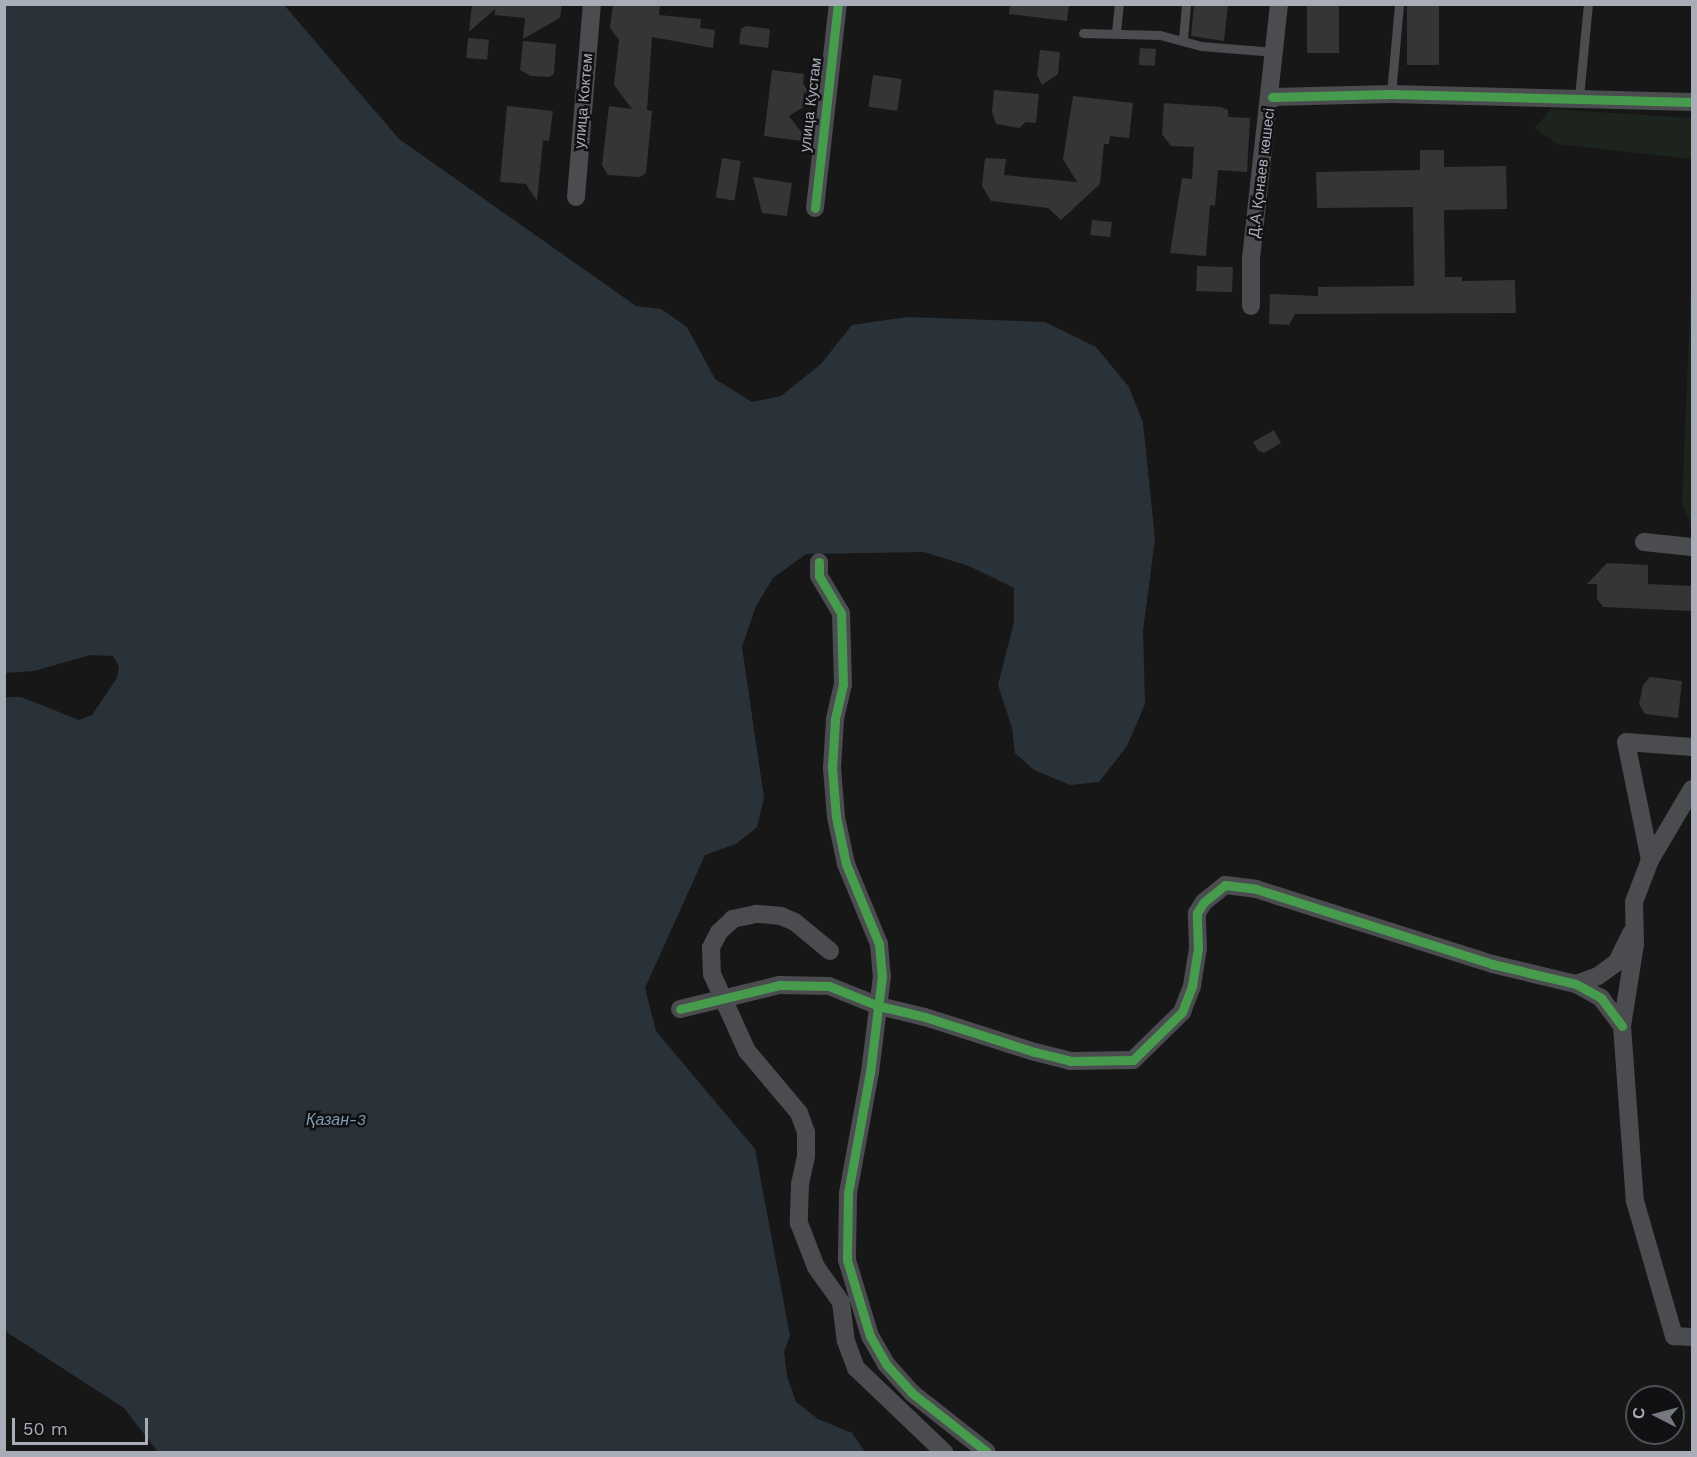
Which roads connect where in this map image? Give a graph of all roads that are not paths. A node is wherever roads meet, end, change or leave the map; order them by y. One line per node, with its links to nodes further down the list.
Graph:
1 (592, 4): 16 (street, улица Коктем)
2 (838, 4): 17 (street, улица Кустам)
3 (1119, 4): 8 (lane)
4 (1186, 4): 10 (lane)
5 (1279, 4): 11 (street, Д.А Қонаев көшесі)
6 (1399, 4): 12 (lane)
7 (1588, 4): 14 (lane)
8 (1116, 32): 9 (lane); 10 (lane)
9 (1083, 33)
10 (1183, 39): 11 (lane)
11 (1275, 52): 13 (street, Д.А Қонаев көшесі)
12 (1391, 94): 13 (street); 14 (street)
13 (1272, 97): 18 (street, Д.А Қонаев көшесі)
14 (1579, 97): 15 (street)
15 (1692, 102)
16 (576, 197)
17 (815, 208)
18 (1251, 306)
19 (1644, 542): 20 (street)
20 (1692, 547)
21 (819, 562): 29 (street)
22 (1692, 747): 24 (street)
23 (1692, 789): 24 (street)
24 (1650, 860): 25 (street)
25 (1633, 930): 27 (street); 31 (street)
26 (830, 951): 28 (street)
27 (1576, 984): 29 (street); 31 (street)
28 (724, 1001): 29 (street); 30 (street); 33 (street)
29 (879, 1006): 34 (street)
30 (680, 1009)
31 (1622, 1026): 32 (street)
32 (1692, 1337)
33 (944, 1452)
34 (987, 1452)

